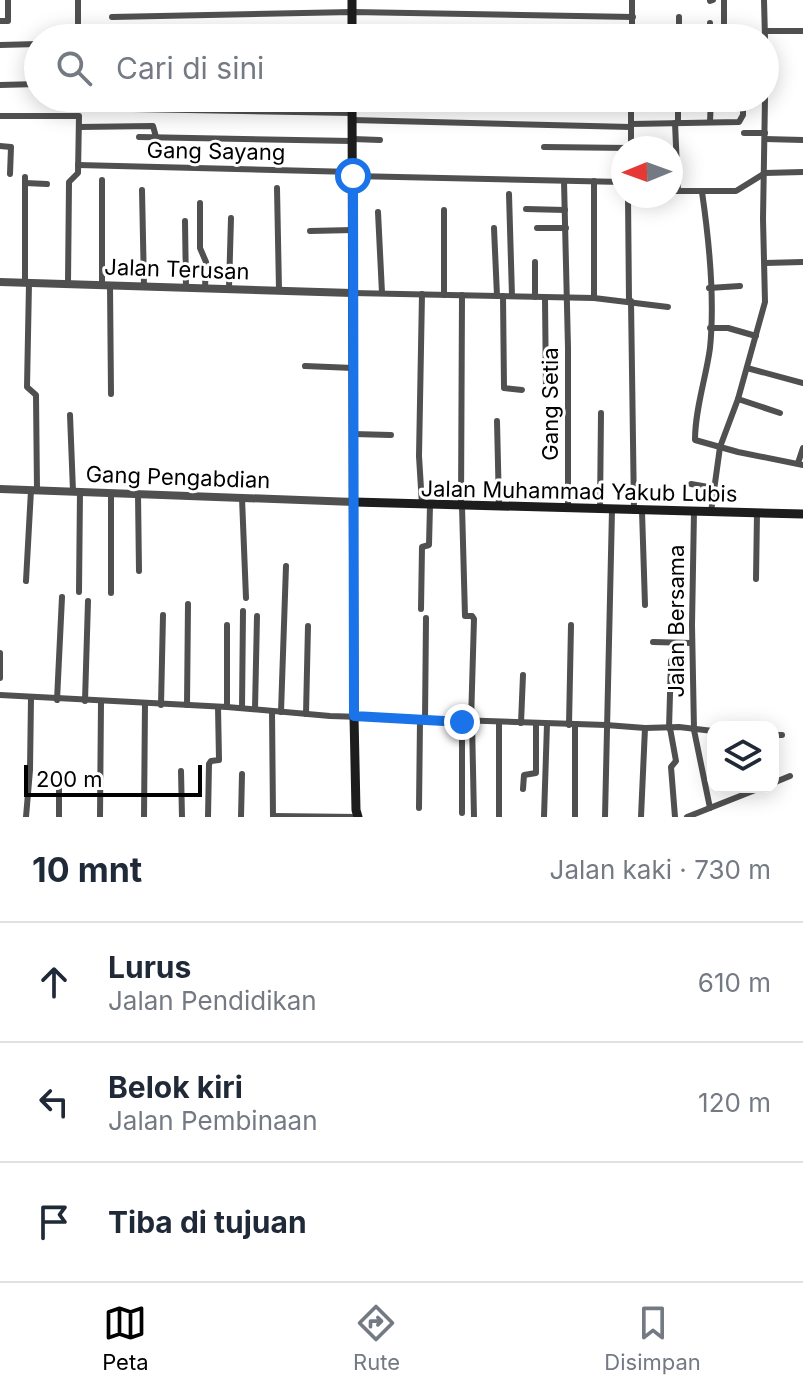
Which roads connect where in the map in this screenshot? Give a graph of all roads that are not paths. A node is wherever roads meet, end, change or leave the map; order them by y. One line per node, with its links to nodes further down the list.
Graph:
1 (8, 0): 11 (street)
2 (78, 0): 12 (street)
3 (352, 0): 7 (main road)
4 (632, 0): 9 (street)
5 (724, 0): 16 (street)
6 (764, 0): 17 (street)
7 (352, 12): 8 (street); 9 (street); 13 (main road)
8 (112, 17)
9 (633, 17): 14 (street)
10 (679, 17): 15 (street)
11 (0, 21)
12 (78, 24)
13 (352, 24)
14 (633, 24)
15 (679, 24)
16 (724, 24)
17 (765, 24)
18 (803, 31): 19 (street)
19 (779, 34)
20 (24, 44): 21 (street)
21 (0, 45)
22 (24, 84): 23 (street)
23 (0, 85)
24 (78, 112): 34 (street)
25 (215, 112): 35 (street)
26 (352, 112): 35 (main road)
27 (428, 112): 36 (street)
28 (631, 112): 39 (street)
29 (677, 112): 38 (street)
30 (710, 112): 37 (street)
31 (743, 112): 37 (street)
32 (765, 112): 44 (street)
33 (0, 116): 34 (street)
34 (79, 116): 40 (street)
35 (352, 116): 36 (street); 47 (main road)
36 (428, 121): 39 (street)
37 (710, 122): 38 (street)
38 (677, 123): 39 (street); 43 (street)
39 (631, 126): 42 (street)
40 (79, 127): 46 (street); 53 (street)
41 (744, 133): 44 (street)
42 (631, 136)
43 (676, 136)
44 (765, 136): 49 (street); 55 (street)
45 (139, 137): 46 (street)
46 (156, 137): 47 (street)
47 (352, 140): 48 (street); 57 (main road)
48 (380, 140)
49 (803, 140)
50 (0, 146): 56 (street)
51 (544, 147): 52 (street)
52 (611, 148)
53 (78, 165): 57 (street, Gang Sayang); 86 (street)
54 (803, 172): 55 (street)
55 (765, 173): 66 (street); 83 (street)
56 (10, 174)
57 (353, 174): 59 (street, Gang Sayang); 79 (main road)
58 (102, 180): 87 (street)
59 (564, 181): 60 (street, Gang Sayang); 72 (street, Gang Setia)
60 (594, 181): 61 (street, Gang Sayang); 105 (street)
61 (611, 182)
62 (47, 184): 85 (street)
63 (277, 188): 94 (street)
64 (142, 190): 88 (street)
65 (683, 191): 66 (street)
66 (702, 192): 93 (street)
67 (509, 194): 101 (street)
68 (200, 203): 91 (street)
69 (628, 208): 106 (street)
70 (526, 209): 72 (street)
71 (444, 210): 98 (street)
72 (565, 210): 78 (street, Gang Setia)
73 (378, 212): 96 (street)
74 (231, 218): 92 (street)
75 (185, 221): 90 (street)
76 (494, 228): 100 (street)
77 (537, 228): 78 (street)
78 (566, 228): 104 (street, Gang Setia)
79 (353, 230): 80 (street); 95 (main road)
80 (310, 231)
81 (535, 262): 102 (street)
82 (803, 262): 83 (street)
83 (765, 263): 109 (street)
84 (0, 282): 85 (street, Jalan Terusan)
85 (27, 283): 86 (street, Jalan Terusan); 130 (street)
86 (68, 283): 87 (street, Jalan Terusan)
87 (106, 285): 88 (street, Jalan Terusan); 116 (street)
88 (144, 286): 90 (street, Jalan Terusan)
89 (740, 286): 93 (street)
90 (186, 288): 91 (street, Jalan Terusan)
91 (205, 288): 92 (street, Jalan Terusan)
92 (229, 288): 94 (street, Jalan Terusan)
93 (709, 288): 108 (street)
94 (279, 290): 95 (street, Jalan Terusan)
95 (352, 293): 96 (street); 111 (main road)
96 (382, 293): 97 (street)
97 (422, 294): 98 (street); 136 (street)
98 (444, 295): 99 (street)
99 (462, 295): 100 (street); 137 (street)
100 (500, 296): 101 (street); 114 (street)
101 (512, 296): 102 (street)
102 (535, 297): 103 (street)
103 (545, 298): 104 (street); 115 (street)
104 (567, 298): 105 (street); 139 (street, Gang Setia)
105 (594, 298): 106 (street)
106 (630, 301): 107 (street); 142 (street)
107 (668, 307)
108 (710, 328): 109 (street); 124 (street)
109 (756, 336): 112 (street)
110 (305, 366): 111 (street)
111 (353, 368): 122 (main road)
112 (747, 368): 113 (street); 117 (street)
113 (803, 383)
114 (522, 390)
115 (546, 392)
116 (111, 394)
117 (738, 399): 119 (street); 124 (street)
118 (601, 413): 140 (street)
119 (780, 413)
120 (70, 415): 131 (street)
121 (497, 421): 138 (street)
122 (353, 434): 123 (street); 135 (main road)
123 (391, 435)
124 (720, 448): 126 (street); 128 (street)
125 (803, 448): 126 (street)
126 (801, 464)
127 (691, 484): 128 (street)
128 (714, 488): 144 (street)
129 (0, 489): 130 (street, Gang Pengabdian)
130 (34, 490): 131 (street, Gang Pengabdian); 150 (street)
131 (76, 491): 132 (street, Gang Pengabdian); 151 (street)
132 (111, 494): 133 (street, Gang Pengabdian); 152 (street)
133 (138, 494): 134 (street, Gang Pengabdian); 148 (street)
134 (240, 498): 135 (street, Gang Pengabdian); 154 (street)
135 (354, 502): 136 (main road, Jalan Muhammad Yakub Lubis); 187 (main road)
136 (426, 505): 137 (main road, Jalan Muhammad Yakub Lubis); 158 (street)
137 (461, 506): 138 (main road, Jalan Muhammad Yakub Lubis); 189 (street)
138 (499, 507): 139 (main road, Jalan Muhammad Yakub Lubis)
139 (568, 509): 140 (main road, Jalan Muhammad Yakub Lubis)
140 (600, 510): 141 (main road, Jalan Muhammad Yakub Lubis)
141 (612, 510): 142 (main road, Jalan Muhammad Yakub Lubis); 195 (street)
142 (638, 511): 143 (main road, Jalan Muhammad Yakub Lubis); 157 (street)
143 (694, 511): 144 (main road, Jalan Muhammad Yakub Lubis); 167 (street, Jalan Bersama)
144 (711, 512): 145 (main road, Jalan Muhammad Yakub Lubis)
145 (757, 513): 146 (main road, Jalan Muhammad Yakub Lubis); 149 (street)
146 (803, 514)
147 (286, 566): 185 (street)
148 (139, 571)
149 (756, 579)
150 (26, 581)
151 (79, 592)
152 (111, 593)
153 (62, 597): 174 (street)
154 (246, 598)
155 (88, 601): 175 (street)
156 (188, 604): 179 (street)
157 (645, 605)
158 (421, 609)
159 (243, 611): 182 (street)
160 (163, 615): 178 (street)
161 (257, 616): 183 (street)
162 (426, 618): 188 (street)
163 (227, 625): 181 (street)
164 (571, 625): 194 (street)
165 (308, 626): 186 (street)
166 (653, 642): 167 (street)
167 (692, 643): 198 (street, Jalan Bersama)
168 (0, 653): 171 (street)
169 (671, 661): 197 (street)
170 (523, 675): 191 (street)
171 (0, 678)
172 (0, 695): 173 (street)
173 (31, 698): 174 (street); 213 (street)
174 (57, 700): 175 (street)
175 (85, 701): 176 (street)
176 (101, 702): 177 (street); 215 (street)
177 (145, 703): 178 (street); 216 (street)
178 (161, 705): 179 (street)
179 (187, 705): 180 (street)
180 (218, 707): 181 (street); 218 (street)
181 (227, 707): 182 (street)
182 (242, 708): 183 (street)
183 (255, 709): 184 (street)
184 (272, 711): 185 (street); 212 (street)
185 (281, 712): 186 (street)
186 (306, 714): 187 (street)
187 (354, 716): 188 (street); 220 (main road)
188 (422, 720): 189 (street); 209 (street)
189 (468, 722): 190 (street); 211 (street); 221 (street)
190 (499, 722): 191 (street); 222 (street)
191 (521, 723): 192 (street)
192 (536, 723): 193 (street); 205 (street)
193 (547, 724): 194 (street); 223 (street)
194 (572, 725): 195 (street); 224 (street)
195 (606, 725): 196 (street); 225 (street)
196 (645, 728): 197 (street); 226 (street)
197 (667, 728): 198 (street); 227 (street)
198 (694, 730): 199 (street); 210 (street, Jalan Bersama)
199 (707, 731)
200 (181, 771): 217 (street)
201 (242, 774): 219 (street)
202 (790, 776): 203 (street)
203 (779, 781)
204 (59, 789): 214 (street)
205 (523, 789)
206 (731, 793): 208 (street)
207 (748, 793): 208 (street)
208 (733, 799): 210 (street)
209 (419, 808)
210 (710, 808): 228 (street)
211 (462, 813)
212 (273, 816): 220 (street)
213 (26, 817)
214 (59, 817)
215 (100, 817)
216 (144, 817)
217 (182, 817)
218 (208, 817)
219 (241, 817)
220 (358, 817)
221 (474, 817)
222 (499, 817)
223 (544, 817)
224 (575, 817)
225 (605, 817)
226 (641, 817)
227 (675, 817)
228 (687, 817)

